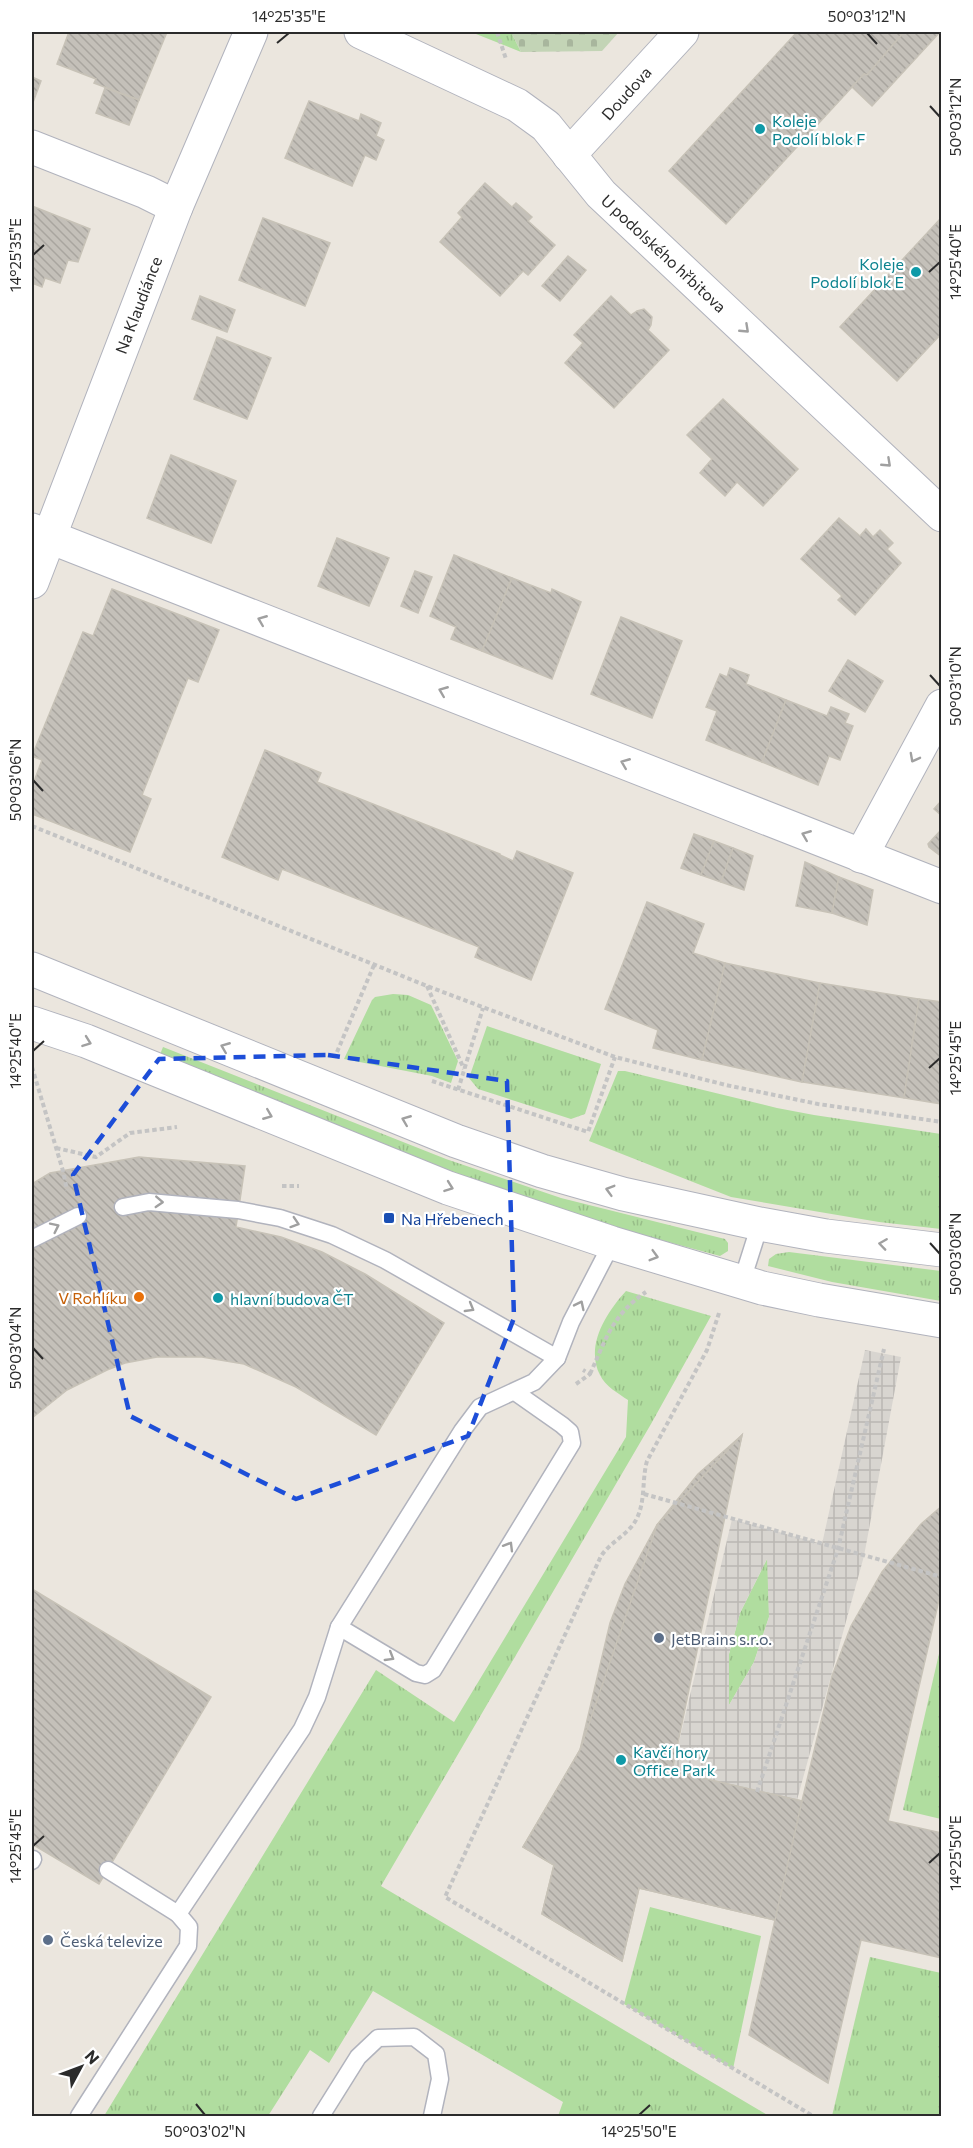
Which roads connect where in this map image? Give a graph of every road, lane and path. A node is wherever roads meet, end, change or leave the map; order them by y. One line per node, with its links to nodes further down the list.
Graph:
1 (251, 32): 8 (street, Na Klaudiánce)
2 (361, 32): 7 (street, U podolského hřbitova)
3 (497, 32): 5 (path)
4 (682, 32): 7 (street, Doudova)
5 (508, 65)
6 (32, 147): 8 (street)
7 (569, 155): 9 (street, U podolského hřbitova, one-way to 9)
8 (176, 207): 10 (street, Na Klaudiánce)
9 (942, 515)
10 (40, 532): 11 (street, Na Klaudiánce); 14 (street, one-way to 10)
11 (32, 582)
12 (942, 706): 14 (street, one-way to 14)
13 (32, 826): 16 (path)
14 (861, 856): 15 (street)
15 (942, 887)
16 (374, 965): 18 (path); 22 (path)
17 (32, 969): 33 (street, one-way to 17)
18 (427, 986): 19 (path); 24 (path)
19 (483, 1008): 21 (path); 24 (path)
20 (32, 1023): 35 (street, one-way to 35)
21 (615, 1057): 26 (path); 27 (path)
22 (332, 1062)
23 (32, 1067): 29 (path)
24 (464, 1069): 26 (path)
25 (432, 1081): 26 (path)
26 (458, 1089)
27 (942, 1122)
28 (177, 1126): 29 (path)
29 (55, 1148): 30 (path)
30 (68, 1196)
31 (123, 1207): 42 (lane, one-way to 42)
32 (78, 1216): 34 (lane, one-way to 32)
33 (760, 1224): 36 (street, one-way to 33); 37 (lane)
34 (32, 1239)
35 (612, 1243): 37 (street, one-way to 37); 42 (lane, one-way to 35)
36 (942, 1250)
37 (742, 1281): 40 (street)
38 (648, 1290): 43 (path)
39 (720, 1311): 45 (path)
40 (942, 1321)
41 (885, 1346): 46 (path)
42 (557, 1358): 44 (lane)
43 (590, 1374)
44 (515, 1392): 48 (lane); 48 (lane, one-way to 44)
45 (644, 1494): 46 (path); 55 (path)
46 (838, 1549): 47 (path); 49 (path)
47 (942, 1576)
48 (339, 1627): 51 (lane)
49 (757, 1792)
50 (108, 1870): 51 (lane)
51 (178, 1914): 52 (lane)
52 (79, 2116)
53 (321, 2116): 54 (lane)
54 (432, 2116)
55 (813, 2116)

